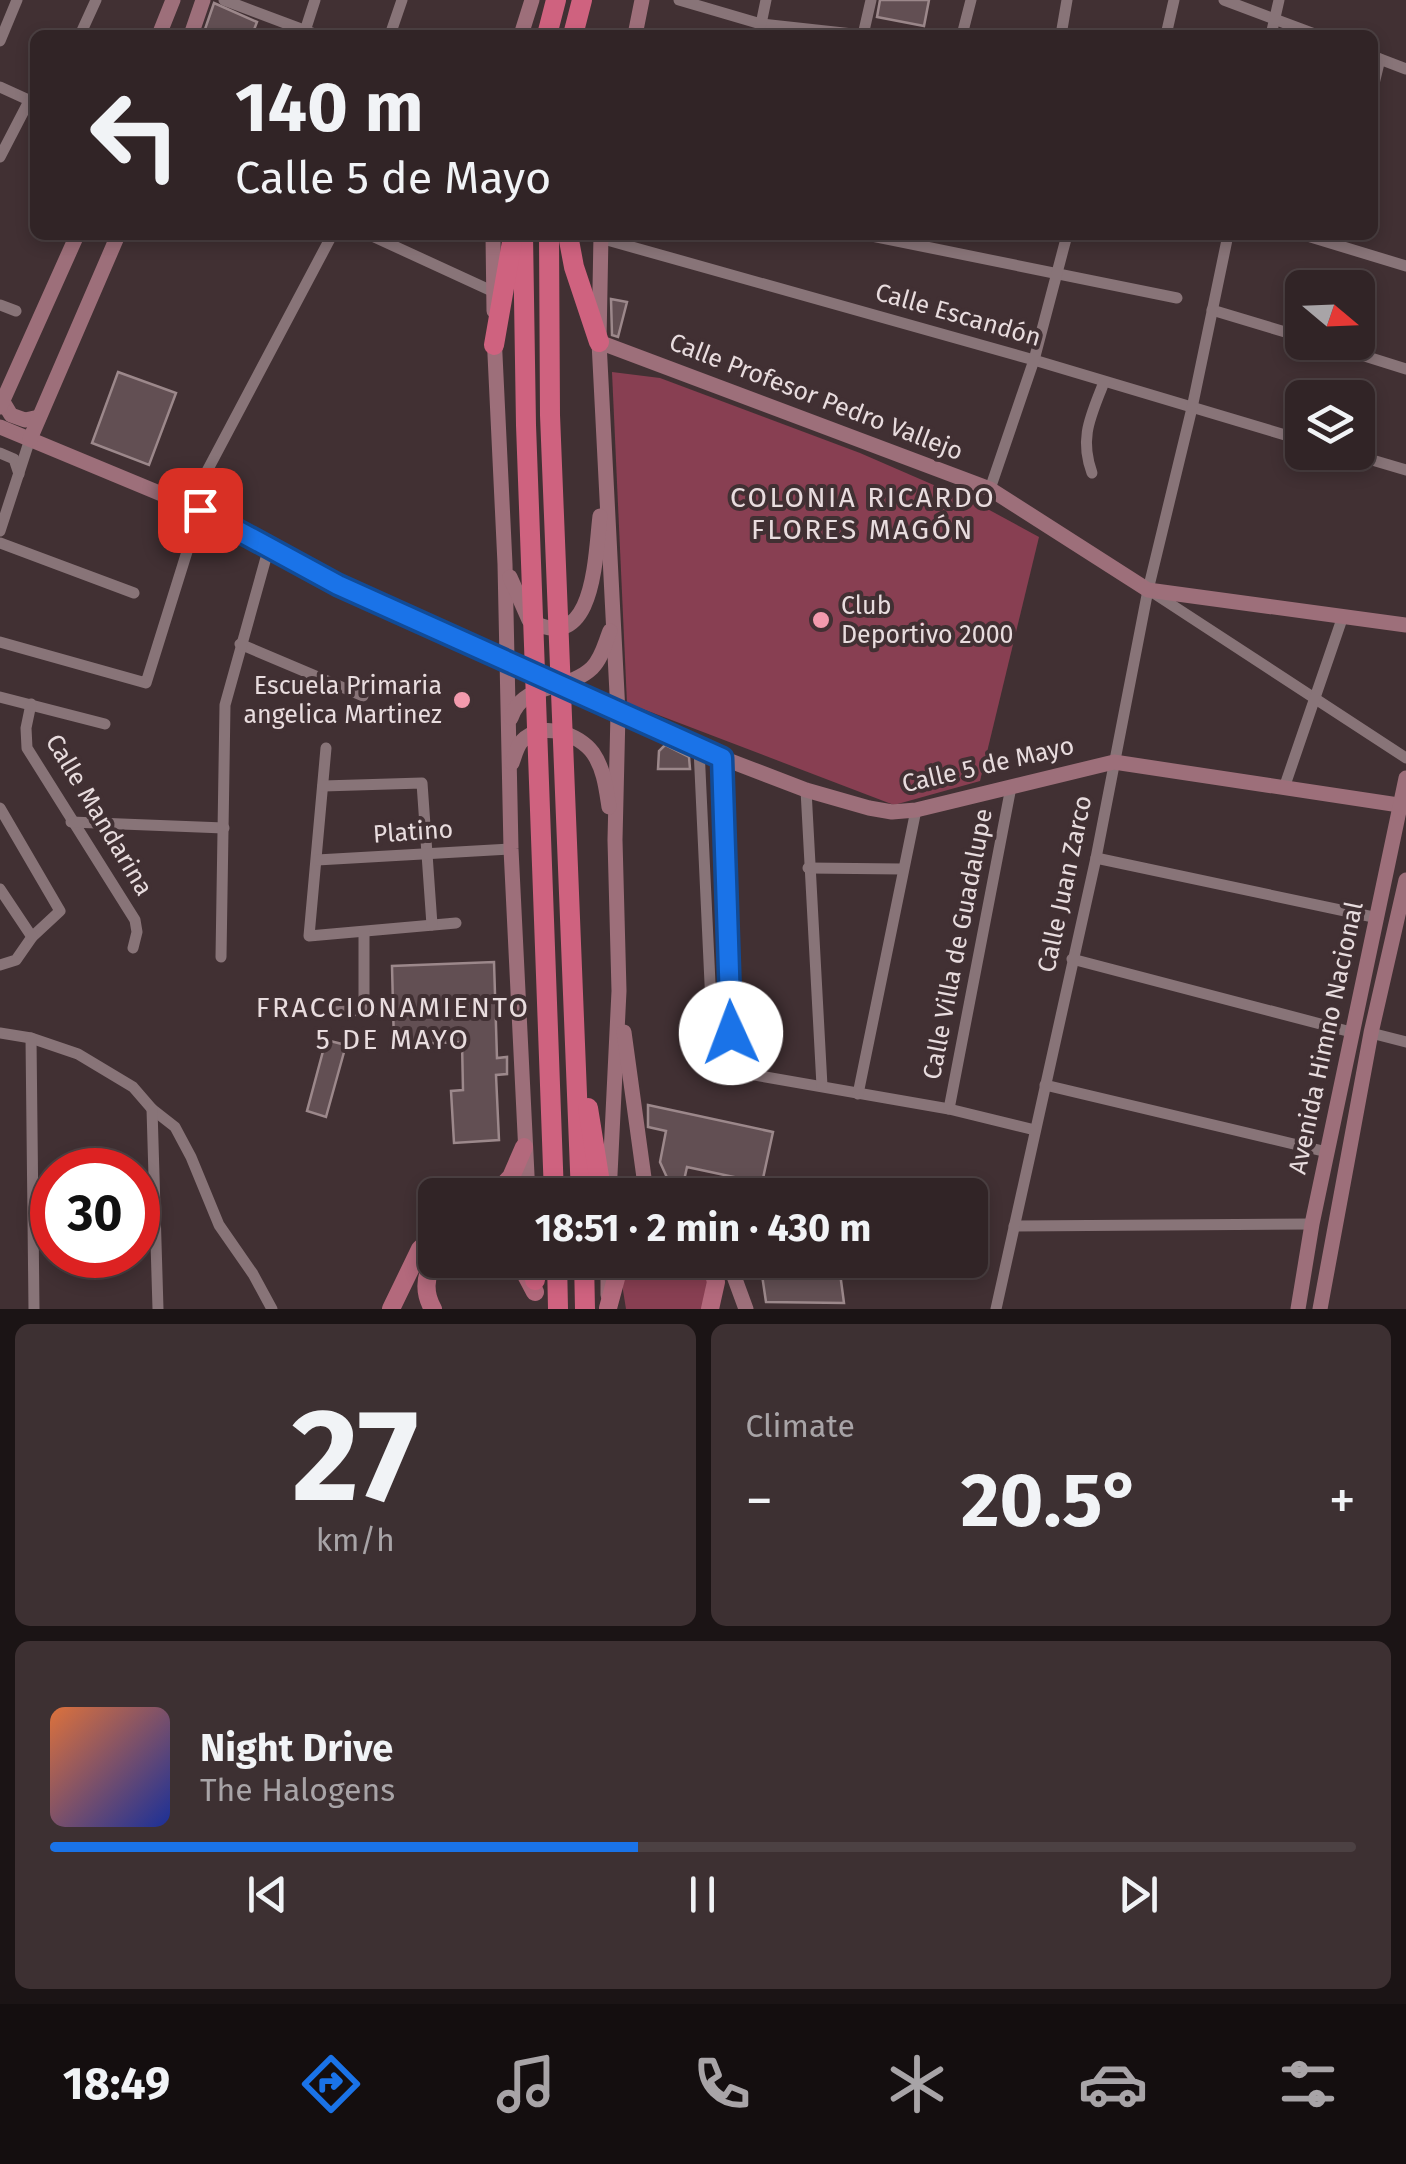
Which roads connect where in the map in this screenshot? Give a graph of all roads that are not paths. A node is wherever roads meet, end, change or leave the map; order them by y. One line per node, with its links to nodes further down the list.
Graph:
1 (17, 0): 39 (street)
2 (96, 0): 22 (street)
3 (173, 0): 23 (main road)
4 (202, 0): 24 (main road)
5 (224, 0): 25 (street)
6 (316, 0): 26 (street)
7 (402, 0): 27 (street)
8 (532, 0): 28 (main road)
9 (556, 0): 29 (highway)
10 (582, 0): 30 (highway)
11 (642, 0): 31 (main road)
12 (679, 0): 21 (street)
13 (766, 0): 21 (street)
14 (871, 0): 33 (street)
15 (970, 0): 34 (street)
16 (1067, 0): 35 (street)
17 (1174, 0): 36 (street)
18 (1224, 0): 20 (street)
19 (1279, 0): 20 (street)
20 (1275, 19): 37 (street); 38 (street)
21 (761, 24): 32 (street)
22 (82, 30)
23 (162, 30)
24 (193, 30)
25 (303, 30)
26 (311, 30)
27 (392, 30)
28 (523, 30)
29 (548, 30)
30 (575, 30)
31 (636, 30)
32 (817, 30)
33 (864, 30)
34 (963, 30)
35 (1061, 30)
36 (1167, 30)
37 (1272, 30)
38 (1304, 30)
39 (0, 41)
40 (1378, 59): 41 (street)
41 (1406, 68)
42 (0, 87): 43 (street)
43 (30, 101)
44 (30, 106): 45 (street)
45 (0, 158)
46 (74, 240): 75 (main road)
47 (116, 240): 77 (main road)
48 (329, 240): 88 (street)
49 (381, 240): 63 (street)
50 (493, 240): 63 (main road)
51 (512, 240): 70 (highway)
52 (523, 240): 153 (highway)
53 (549, 240): 155 (highway)
54 (569, 240): 69 (highway)
55 (601, 240): 69 (main road)
56 (615, 240): 72 (street, Calle Escandón)
57 (891, 240): 62 (street)
58 (1065, 240): 62 (street)
59 (1227, 240): 66 (street, Calle Juan Zarco)
60 (1338, 240): 61 (street)
61 (1406, 266)
62 (1056, 275): 64 (street); 72 (street)
63 (494, 292): 70 (main road)
64 (1177, 298)
65 (0, 305): 67 (street)
66 (1212, 310): 68 (street); 76 (street, Calle Juan Zarco)
67 (16, 311)
68 (1285, 332)
69 (598, 342): 86 (main road); 87 (main road, Calle Profesor Pedro Vallejo)
70 (494, 345): 92 (main road)
71 (1375, 359): 73 (street)
72 (1034, 360): 74 (street, Calle Escandón); 87 (street)
73 (1406, 368)
74 (1104, 382): 76 (street, Calle Escandón); 84 (street)
75 (1, 403): 77 (main road)
76 (1192, 408): 79 (street, Calle Escandón); 93 (street, Calle Juan Zarco)
77 (39, 417): 80 (main road)
78 (0, 427): 80 (main road, Calle 5 de Mayo)
79 (1285, 435)
80 (30, 439): 85 (street); 88 (main road, Calle 5 de Mayo)
81 (0, 452): 85 (street)
82 (1375, 461): 83 (street)
83 (1406, 470)
84 (1092, 473)
85 (19, 474): 89 (street)
86 (605, 481): 92 (main road); 96 (main road)
87 (990, 489): 93 (main road, Calle Profesor Pedro Vallejo)
88 (195, 507): 91 (main road, Calle 5 de Mayo); 98 (street)
89 (0, 531)
90 (0, 543): 94 (street)
91 (269, 547): 99 (street); 100 (main road, Calle 5 de Mayo)
92 (505, 564): 100 (main road)
93 (1148, 590): 95 (main road, Calle Profesor Pedro Vallejo); 104 (street); 113 (street, Calle Juan Zarco)
94 (134, 593)
95 (1343, 616): 97 (main road, Calle Profesor Pedro Vallejo); 104 (street)
96 (613, 622): 101 (main road); 106 (main road)
97 (1406, 625)
98 (0, 642)
99 (240, 644): 103 (street); 124 (street)
100 (507, 659): 101 (main road, Calle 5 de Mayo); 108 (main road)
101 (558, 685): 106 (main road, Calle 5 de Mayo); 108 (main road)
102 (0, 696): 105 (street)
103 (363, 696)
104 (1314, 700): 112 (street); 118 (street)
105 (32, 704): 107 (street); 123 (street, Calle Mandarina)
106 (618, 713): 110 (main road, Calle 5 de Mayo); 125 (main road)
107 (104, 724)
108 (508, 727): 117 (main road)
109 (326, 748): 115 (street)
110 (699, 749): 111 (main road, Calle 5 de Mayo); 134 (street)
111 (722, 758): 119 (main road, Calle 5 de Mayo); 135 (street)
112 (1406, 758)
113 (1114, 762): 116 (main road, Calle 5 de Mayo); 118 (main road, Calle 5 de Mayo); 128 (street, Calle Juan Zarco)
114 (1406, 778): 120 (main road, Avenida Himno Nacional)
115 (323, 786): 127 (street); 129 (street)
116 (1011, 787): 122 (main road, Calle 5 de Mayo); 160 (street, Calle Villa de Guadalupe)
117 (510, 788): 125 (main road); 126 (main road)
118 (1284, 788): 120 (main road, Calle 5 de Mayo)
119 (806, 790): 122 (main road, Calle 5 de Mayo); 130 (street)
120 (1403, 806): 136 (main road, Avenida Himno Nacional)
121 (0, 808): 140 (street)
122 (916, 810): 131 (street)
123 (71, 822): 124 (street); 141 (street, Calle Mandarina)
124 (224, 828): 142 (street)
125 (615, 840): 145 (main road)
126 (511, 849): 127 (street, Platino); 163 (main road)
127 (427, 854): 129 (street, Platino); 138 (street)
128 (1096, 858): 136 (street); 143 (street, Calle Juan Zarco)
129 (317, 860): 139 (street)
130 (808, 868): 131 (street); 157 (street)
131 (902, 869): 159 (street)
132 (1406, 880): 150 (main road, Avenida Himno Nacional)
133 (0, 888): 140 (street)
134 (708, 916): 135 (street); 156 (street)
135 (727, 916): 156 (street)
136 (1378, 918): 149 (main road, Avenida Himno Nacional)
137 (456, 923): 138 (street)
138 (432, 925): 139 (street)
139 (364, 932): 147 (street)
140 (32, 937): 144 (street)
141 (132, 948)
142 (221, 956)
143 (1072, 959): 149 (street); 158 (street, Calle Juan Zarco)
144 (2, 966)
145 (619, 991): 171 (main road); 172 (main road)
146 (382, 1009): 147 (street)
147 (364, 1011): 148 (street)
148 (333, 1012)
149 (1352, 1032): 164 (main road, Avenida Himno Nacional)
150 (1371, 1032): 154 (street); 195 (main road, Avenida Himno Nacional)
151 (0, 1033): 152 (street)
152 (30, 1038): 161 (street); 184 (street)
153 (549, 1038): 167 (highway); 168 (highway)
154 (1406, 1042)
155 (576, 1048): 169 (highway); 170 (highway)
156 (732, 1072): 157 (street)
157 (822, 1086): 159 (street)
158 (1044, 1086): 162 (street, Calle Juan Zarco); 164 (street)
159 (858, 1094): 160 (street)
160 (949, 1108): 162 (street)
161 (152, 1109): 185 (street); 186 (street)
162 (1035, 1130): 174 (street, Calle Juan Zarco)
163 (524, 1147): 165 (main road); 166 (main road)
164 (1328, 1152): 173 (main road, Avenida Himno Nacional)
165 (510, 1178)
166 (527, 1178)
167 (541, 1178)
168 (553, 1178)
169 (580, 1178)
170 (603, 1178)
171 (607, 1178)
172 (643, 1178)
173 (1312, 1224): 174 (street); 194 (main road, Avenida Himno Nacional)
174 (1014, 1226): 193 (street, Calle Juan Zarco)
175 (418, 1253): 187 (main road)
176 (427, 1278): 188 (main road)
177 (557, 1278): 189 (highway)
178 (585, 1278): 190 (highway)
179 (608, 1278): 183 (main road)
180 (616, 1278): 183 (main road)
181 (715, 1278): 191 (main road)
182 (735, 1278): 192 (main road)
183 (608, 1308)
184 (34, 1309)
185 (158, 1309)
186 (272, 1309)
187 (391, 1309)
188 (433, 1309)
189 (558, 1309)
190 (586, 1309)
191 (710, 1309)
192 (746, 1309)
193 (996, 1309)
194 (1298, 1309)
195 (1320, 1309)

